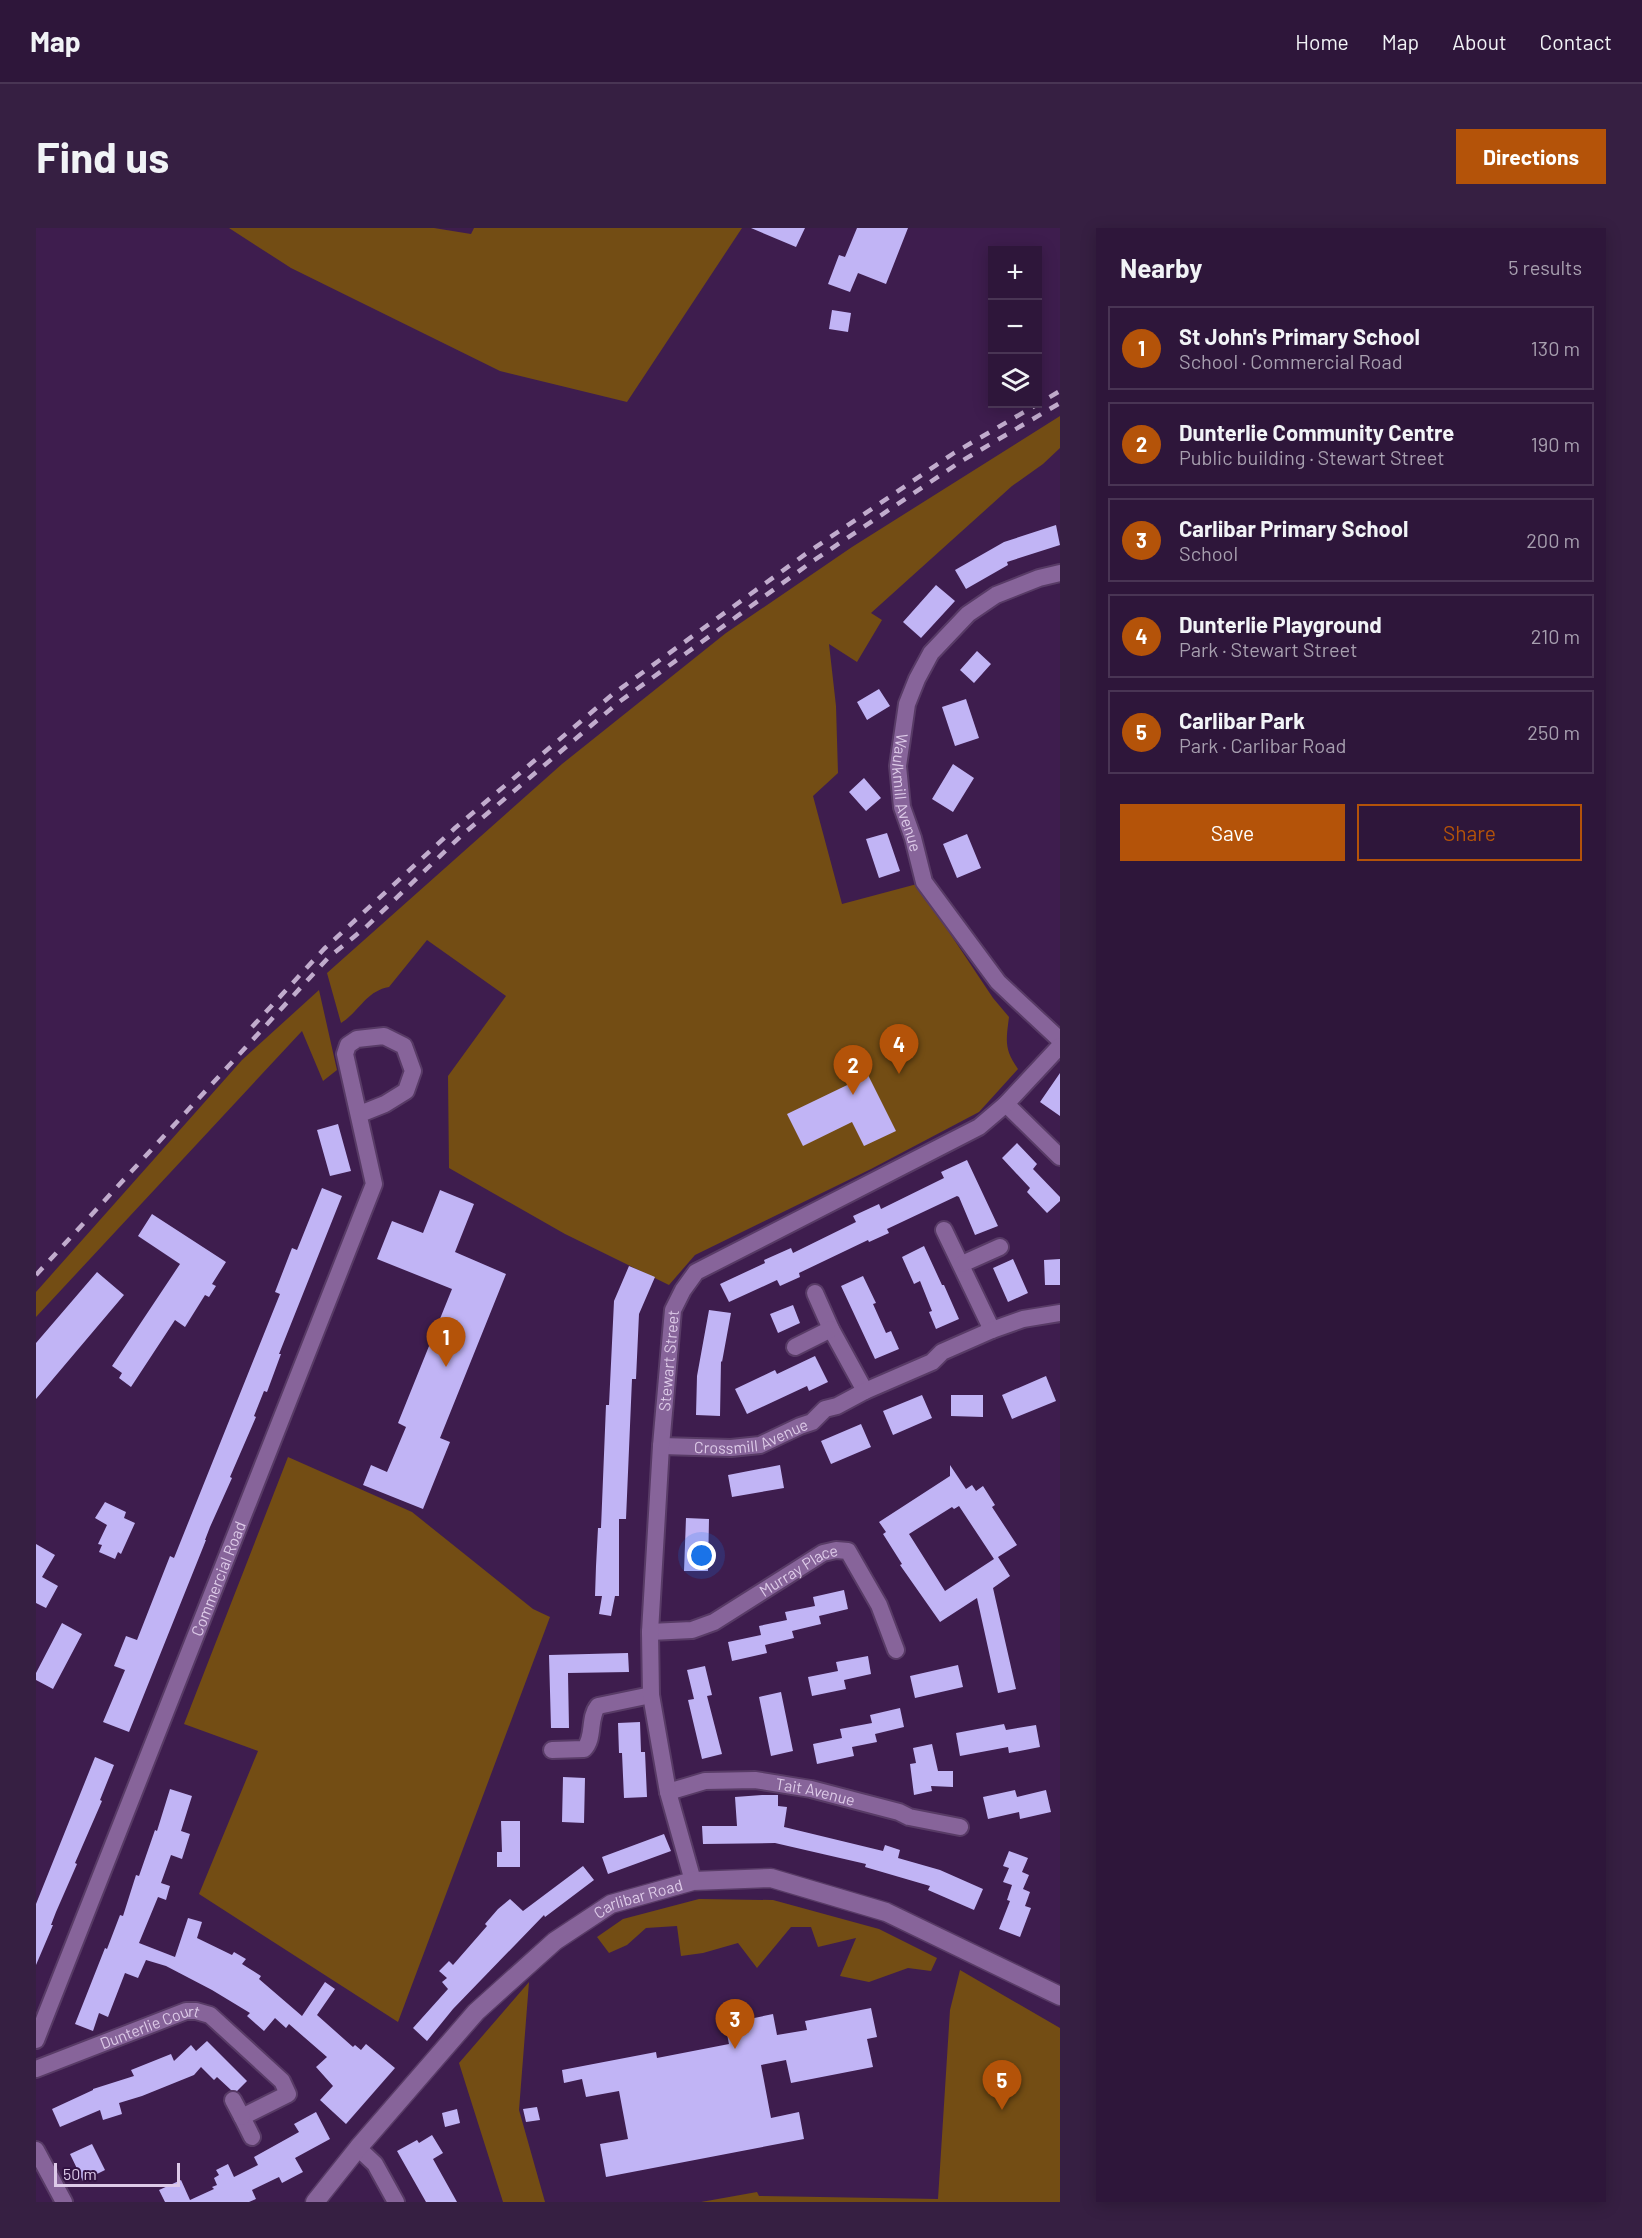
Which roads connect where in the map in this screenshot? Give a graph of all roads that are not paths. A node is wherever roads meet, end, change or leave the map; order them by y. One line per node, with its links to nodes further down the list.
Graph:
1 (1060, 573): 2 (street, Waulkmill Avenue)
2 (1060, 1040)
3 (1060, 1046): 4 (street, Stewart Street)
4 (1006, 1104): 6 (street); 16 (street, Stewart Street)
5 (360, 1114): 5 (street, Commercial Road); 25 (street, Commercial Road)
6 (1060, 1157)
7 (944, 1230): 9 (street)
8 (1000, 1247): 9 (street)
9 (962, 1264): 13 (street)
10 (815, 1293): 12 (street)
11 (1060, 1313): 13 (street, Crossmill Avenue)
12 (831, 1329): 14 (street); 15 (street)
13 (992, 1330): 15 (street, Crossmill Avenue)
14 (795, 1347)
15 (865, 1391): 16 (street, Crossmill Avenue)
16 (661, 1446): 17 (street, Stewart Street)
17 (650, 1632): 18 (street, Murray Place); 19 (street, Stewart Street)
18 (896, 1650)
19 (651, 1695): 20 (street); 21 (street, Stewart Street)
20 (552, 1750)
21 (668, 1792): 22 (street, Tait Avenue); 23 (street, Stewart Street)
22 (960, 1827)
23 (693, 1881): 24 (street, Carlibar Road); 30 (street, Carlibar Road)
24 (1060, 1996)
25 (36, 2040)
26 (36, 2069): 28 (street, Dunterlie Court)
27 (233, 2100): 28 (street)
28 (242, 2117): 29 (street)
29 (252, 2138)
30 (358, 2148): 33 (street, Carlibar Road); 34 (street)
31 (36, 2151): 32 (street)
32 (64, 2202)
33 (315, 2202)
34 (396, 2202)

